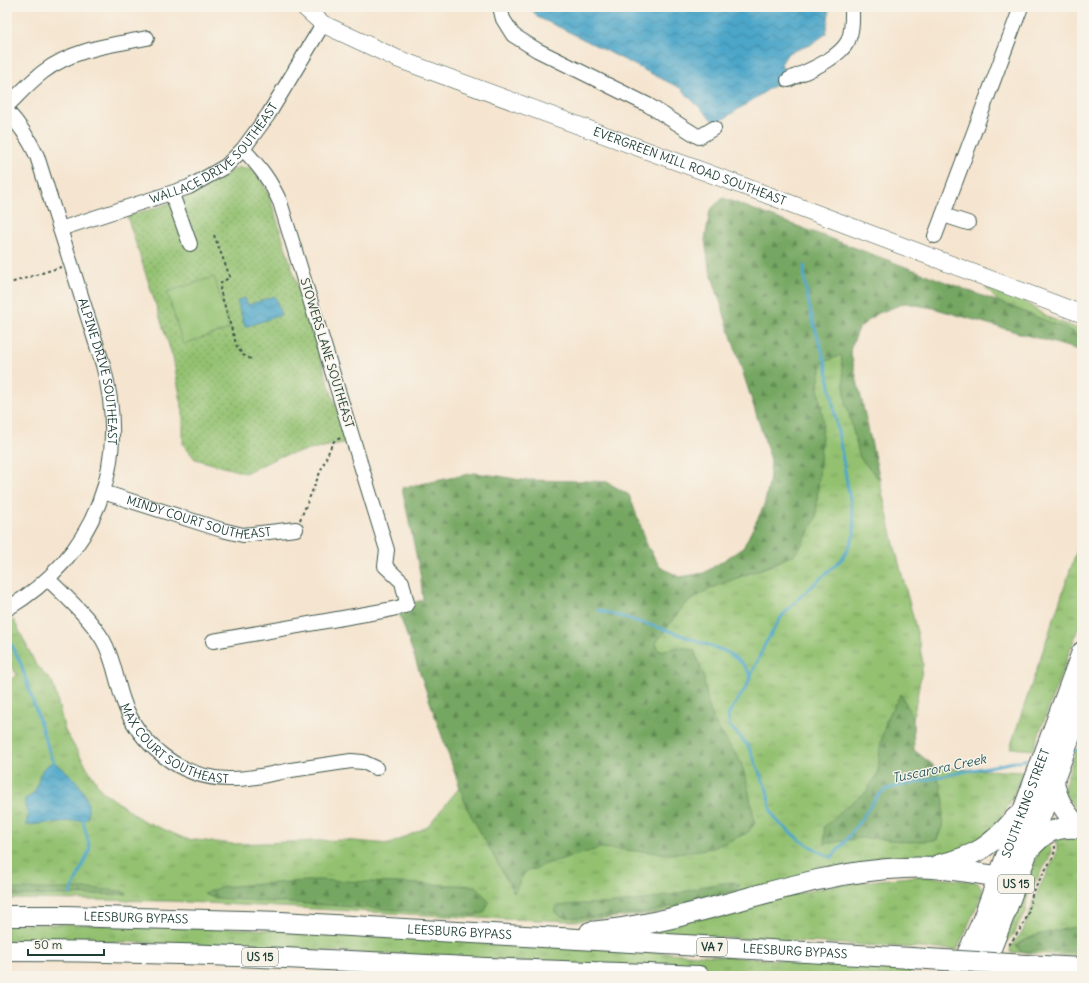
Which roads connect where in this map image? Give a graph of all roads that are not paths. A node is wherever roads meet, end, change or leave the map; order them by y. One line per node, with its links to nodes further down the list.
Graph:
1 (304, 7): 5 (main road, EVERGREEN MILL ROAD SOUTHEAST)
2 (500, 7): 10 (street)
3 (852, 7): 7 (street)
4 (1021, 7): 13 (street)
5 (323, 24): 11 (street, WALLACE DRIVE SOUTHEAST); 18 (main road, EVERGREEN MILL ROAD SOUTHEAST)
6 (146, 38): 8 (street)
7 (788, 80)
8 (7, 106)
9 (7, 111): 15 (street, ALPINE DRIVE SOUTHEAST)
10 (714, 128)
11 (243, 150): 12 (street, WALLACE DRIVE SOUTHEAST); 23 (street, STOWERS LANE SOUTHEAST)
12 (172, 194): 15 (street, WALLACE DRIVE SOUTHEAST); 17 (street)
13 (943, 215): 14 (street); 16 (street)
14 (968, 224)
15 (60, 229): 19 (street, ALPINE DRIVE SOUTHEAST)
16 (935, 236)
17 (190, 244)
18 (1082, 314)
19 (103, 492): 20 (street, MINDY COURT SOUTHEAST); 21 (street, ALPINE DRIVE SOUTHEAST)
20 (296, 529)
21 (48, 579): 22 (street, ALPINE DRIVE SOUTHEAST); 26 (street, MAX COURT SOUTHEAST)
22 (7, 609)
23 (213, 641)
24 (1082, 652): 27 (highway, SOUTH KING STREET / US 15)
25 (1082, 704): 27 (highway, SOUTH KING STREET / US 15)
26 (376, 768)
27 (1051, 771): 28 (highway, SOUTH KING STREET / US 15); 29 (highway)
28 (1032, 812): 29 (highway); 30 (highway, SOUTH KING STREET / US 15); 31 (highway); 32 (highway, SOUTH KING STREET)
29 (1081, 828): 30 (highway)
30 (1026, 855): 33 (highway, SOUTH KING STREET / US 15)
31 (926, 867): 32 (highway); 35 (highway)
32 (998, 879): 33 (highway); 41 (highway, SOUTH KING STREET)
33 (1005, 913): 42 (highway, SOUTH KING STREET / US 15)
34 (7, 916): 35 (highway, LEESBURG BYPASS)
35 (512, 936): 37 (highway, LEESBURG BYPASS / VA 7, bridge)
36 (7, 951): 38 (highway, US 15)
37 (1082, 968)
38 (513, 969): 39 (highway); 40 (highway, US 15)
39 (558, 976)
40 (699, 976)
41 (957, 976)
42 (978, 976)

